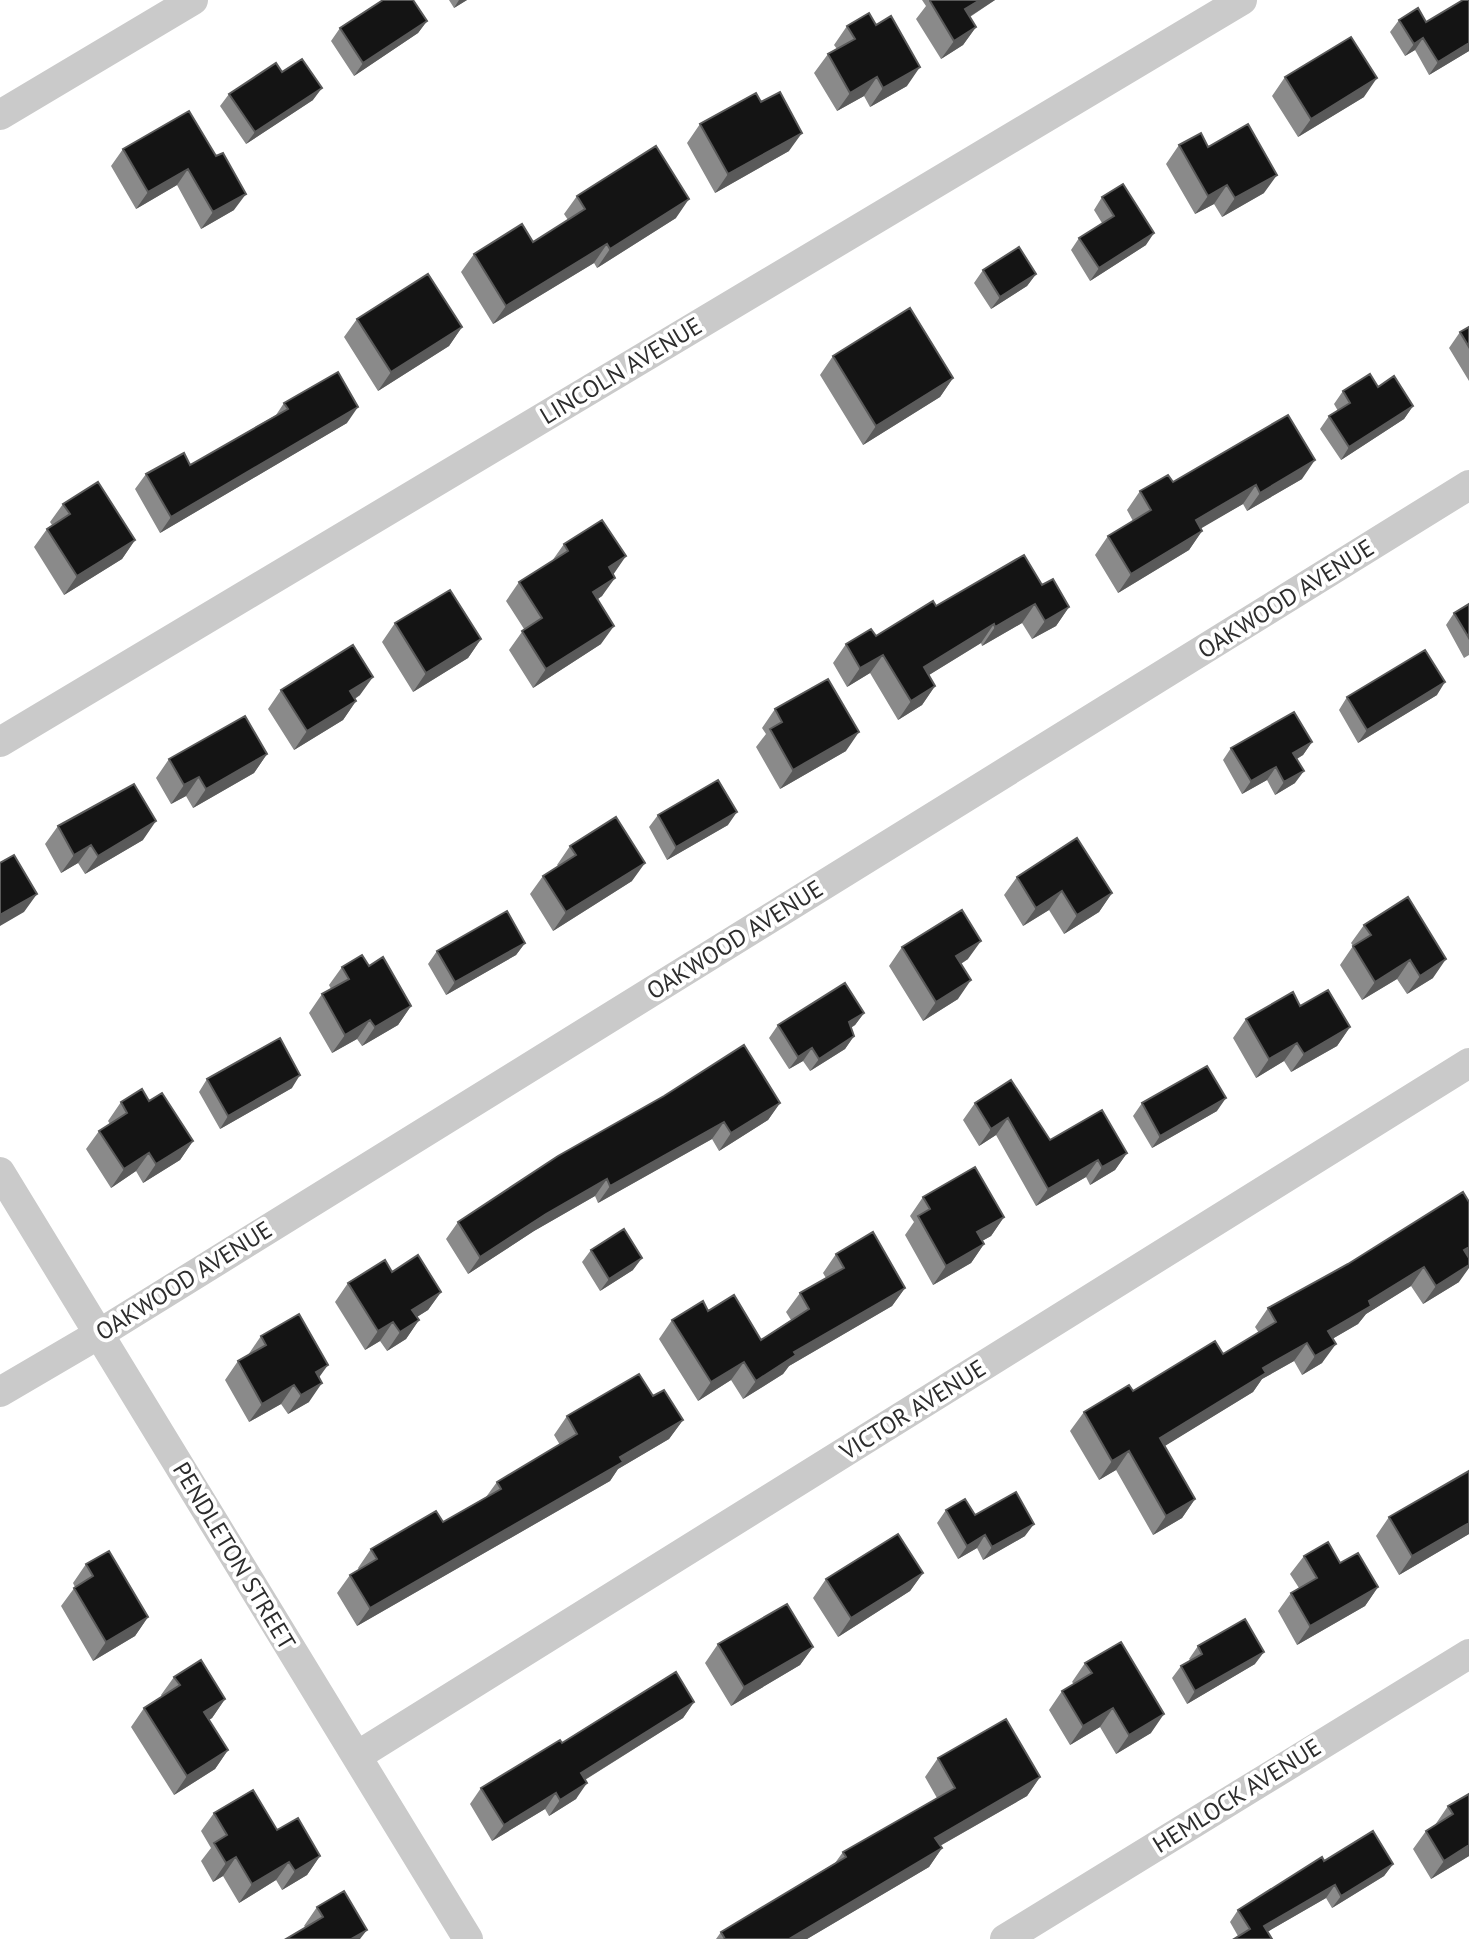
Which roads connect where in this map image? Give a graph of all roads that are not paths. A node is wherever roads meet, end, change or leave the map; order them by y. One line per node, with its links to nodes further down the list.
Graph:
1 (193, 0): 3 (street)
2 (1242, 0): 5 (street, LINCOLN AVENUE)
3 (0, 115)
4 (1469, 485): 8 (street, OAKWOOD AVENUE)
5 (0, 742)
6 (1469, 1063): 11 (street, VICTOR AVENUE)
7 (0, 1172): 8 (street, PENDLETON STREET)
8 (99, 1334): 9 (street, OAKWOOD AVENUE); 11 (street, PENDLETON STREET)
9 (0, 1392)
10 (1469, 1654): 13 (street, HEMLOCK AVENUE)
11 (357, 1756): 12 (street, PENDLETON STREET)
12 (468, 1939)
13 (1005, 1939)

